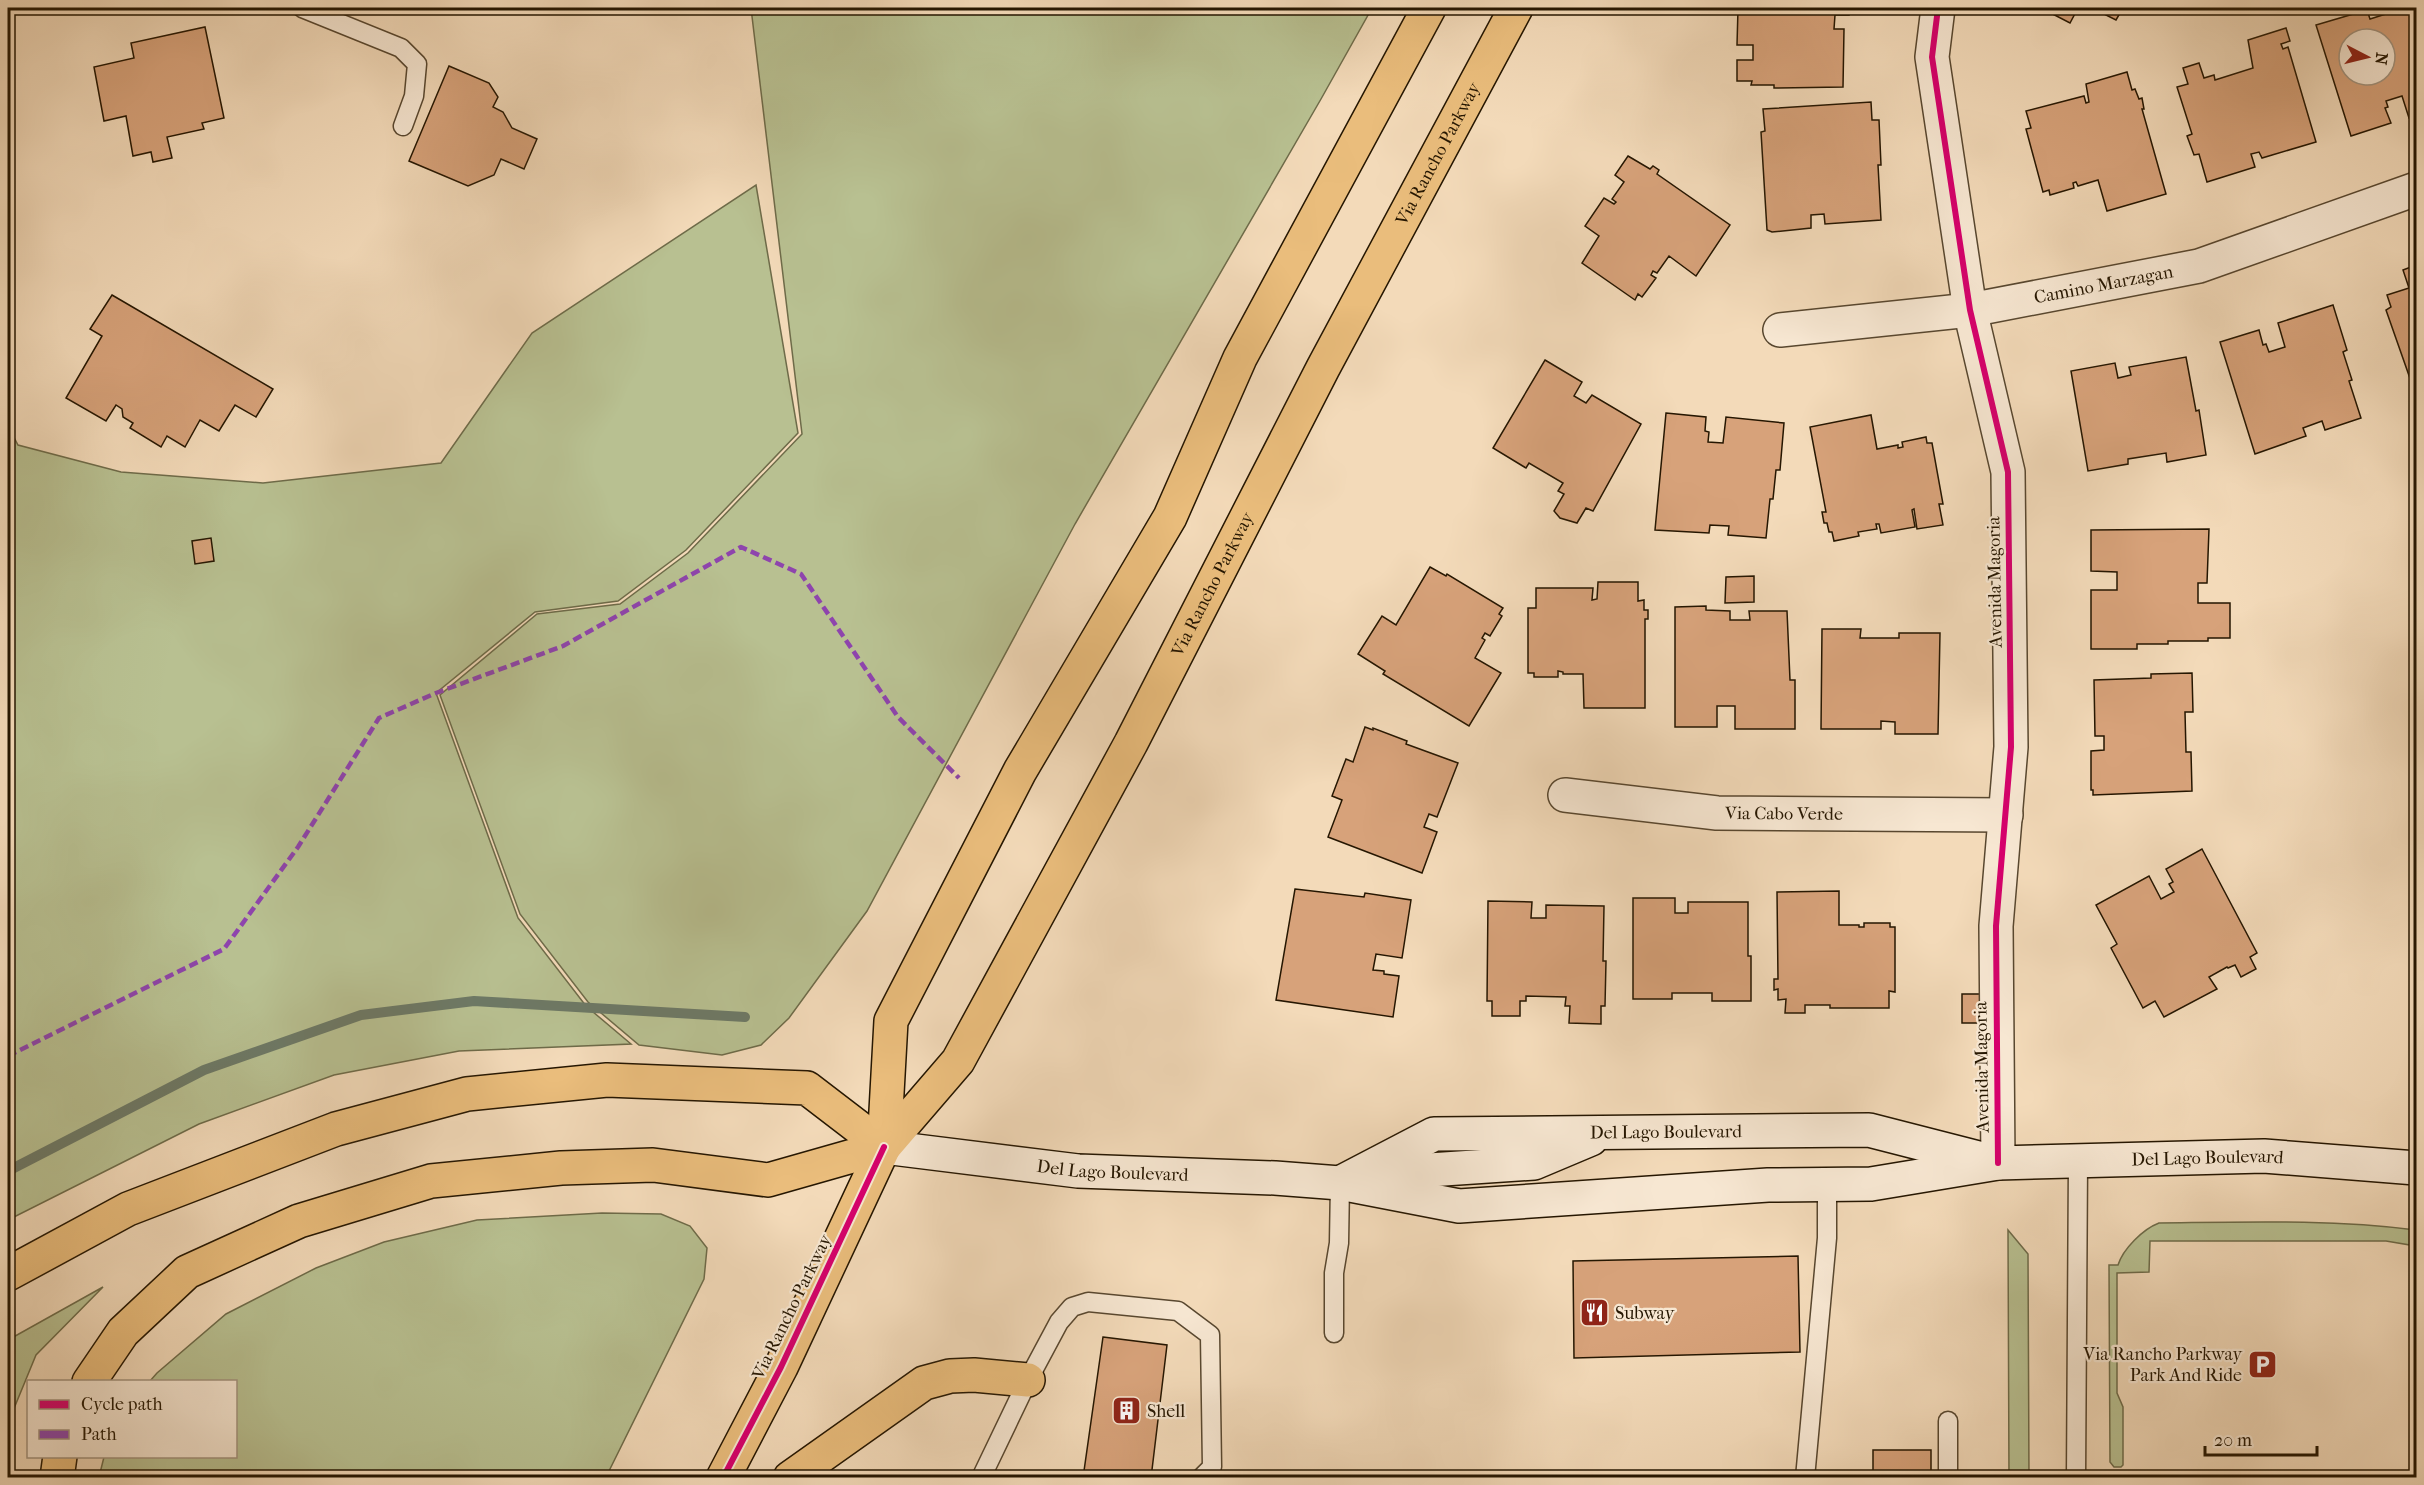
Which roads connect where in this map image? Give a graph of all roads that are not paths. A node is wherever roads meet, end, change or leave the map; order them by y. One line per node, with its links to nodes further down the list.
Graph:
1 (302, 8): 5 (lane)
2 (1429, 8): 11 (main road, Via Rancho Parkway)
3 (1516, 8): 11 (main road, Via Rancho Parkway)
4 (1938, 8): 7 (street, Avenida Magoria)
5 (403, 126)
6 (2416, 189): 7 (street, Camino Marzagan)
7 (1970, 310): 8 (street, Camino Marzagan); 10 (street, Avenida Magoria)
8 (1780, 330)
9 (1565, 795): 10 (street, Via Cabo Verde)
10 (2006, 815): 13 (street, Avenida Magoria)
11 (884, 1147): 15 (street, Del Lago Boulevard); 17 (main road); 19 (main road); 24 (main road, Via Rancho Parkway)
12 (2078, 1161): 13 (street, Del Lago Boulevard); 14 (street, Del Lago Boulevard); 30 (lane)
13 (1998, 1163): 15 (street, Del Lago Boulevard); 16 (street, Del Lago Boulevard)
14 (2416, 1168)
15 (1340, 1183): 16 (street, Del Lago Boulevard); 18 (lane)
16 (1827, 1185): 28 (lane)
17 (8, 1274)
18 (1334, 1333)
19 (90, 1380)
20 (1028, 1380): 25 (main road); 26 (lane); 27 (lane)
21 (1947, 1420): 29 (lane)
22 (60, 1458): 23 (main road)
23 (57, 1478)
24 (723, 1478)
25 (790, 1478)
26 (981, 1478)
27 (1201, 1478)
28 (1805, 1478)
29 (1948, 1478)
30 (2076, 1478)

